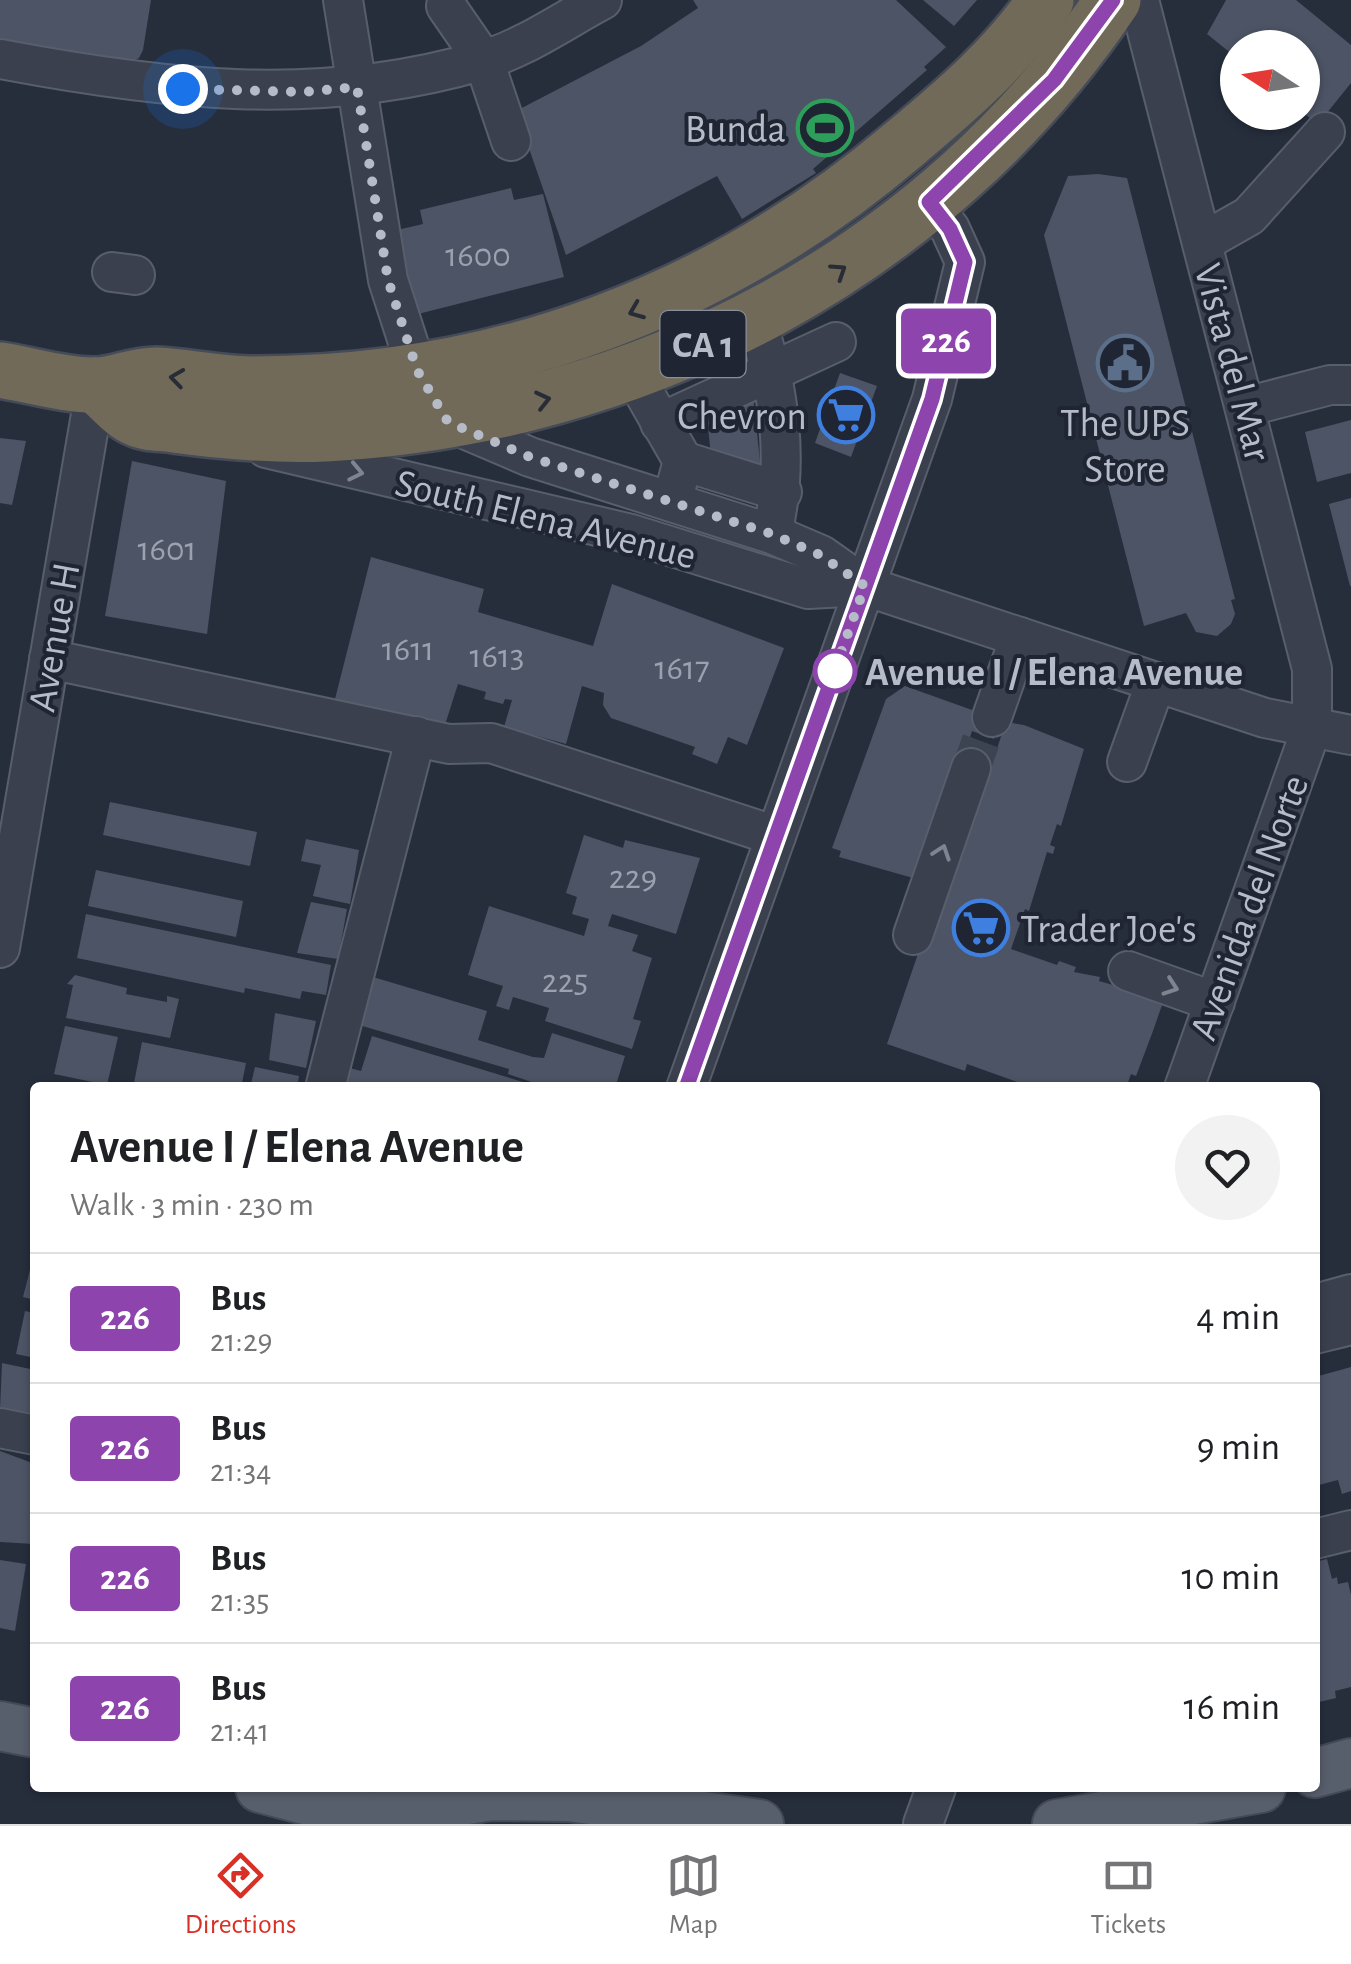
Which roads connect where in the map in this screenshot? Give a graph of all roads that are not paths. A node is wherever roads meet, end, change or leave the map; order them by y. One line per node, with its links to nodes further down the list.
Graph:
1 (343, 0): 10 (street, South Elena Avenue)
2 (602, 0): 8 (street)
3 (1046, 0): 9 (highway, CA 1)
4 (1113, 0): 13 (highway, CA 1)
5 (1140, 0): 14 (street, Vista del Mar)
6 (446, 6): 8 (street)
7 (0, 59): 10 (street)
8 (484, 61): 10 (street); 12 (street)
9 (990, 71): 13 (highway); 18 (highway, CA 1, one-way to 18)
10 (357, 87): 18 (street, South Elena Avenue)
11 (1325, 132): 14 (street)
12 (511, 141)
13 (929, 202): 15 (highway, CA 1, one-way to 13); 31 (street)
14 (1203, 242): 23 (street, Vista del Mar)
15 (755, 320): 19 (street); 20 (highway, CA 1)
16 (836, 342): 19 (street)
17 (0, 370): 21 (highway, CA 1)
18 (417, 370): 21 (highway, CA 1, one-way to 21); 24 (street, South Elena Avenue)
19 (773, 370): 25 (street); 28 (street)
20 (632, 372): 24 (highway, CA 1, one-way to 20); 25 (street)
21 (96, 385): 26 (highway, CA 1); 33 (street, Avenue H)
22 (1351, 385): 23 (street)
23 (1246, 407): 35 (street, Vista del Mar)
24 (448, 422): 26 (highway, CA 1); 29 (street, South Elena Avenue)
25 (660, 423): 27 (street)
26 (230, 433): 31 (street, South Elena Avenue, one-way to 31)
27 (682, 461): 28 (street); 29 (street)
28 (782, 492): 30 (street)
29 (672, 502): 30 (street, South Elena Avenue)
30 (772, 534): 31 (street, South Elena Avenue)
31 (865, 586): 32 (street, South Elena Avenue); 39 (street)
32 (1020, 637): 34 (street, South Elena Avenue); 40 (street, one-way to 32)
33 (49, 660): 37 (street); 41 (street, Avenue H)
34 (1156, 682): 35 (street, South Elena Avenue); 38 (street)
35 (1312, 727): 36 (street, South Elena Avenue); 43 (street, Avenida del Norte)
36 (1351, 735)
37 (416, 736): 39 (street); 44 (street)
38 (1127, 762)
39 (776, 836): 45 (street)
40 (912, 935)
41 (0, 948)
42 (1128, 971): 43 (street, one-way to 43)
43 (1215, 1002): 46 (street, Avenida del Norte)
44 (327, 1082)
45 (688, 1082)
46 (1186, 1082)
47 (1351, 1294): 48 (street)
48 (1320, 1303)
49 (1351, 1325): 50 (street)
50 (1320, 1333)
51 (0, 1428): 52 (street)
52 (30, 1435)
53 (1351, 1530): 54 (street)
54 (1320, 1538)
55 (0, 1726): 56 (main road)
56 (30, 1732)
57 (1351, 1762): 58 (main road)
58 (1320, 1771)
59 (276, 1792): 63 (main road)
60 (934, 1792): 66 (street)
61 (1242, 1792): 64 (main road)
62 (654, 1804): 63 (main road); 65 (main road)
63 (429, 1807)
64 (1106, 1821): 67 (main road)
65 (759, 1824)
66 (922, 1824)
67 (1057, 1824)

